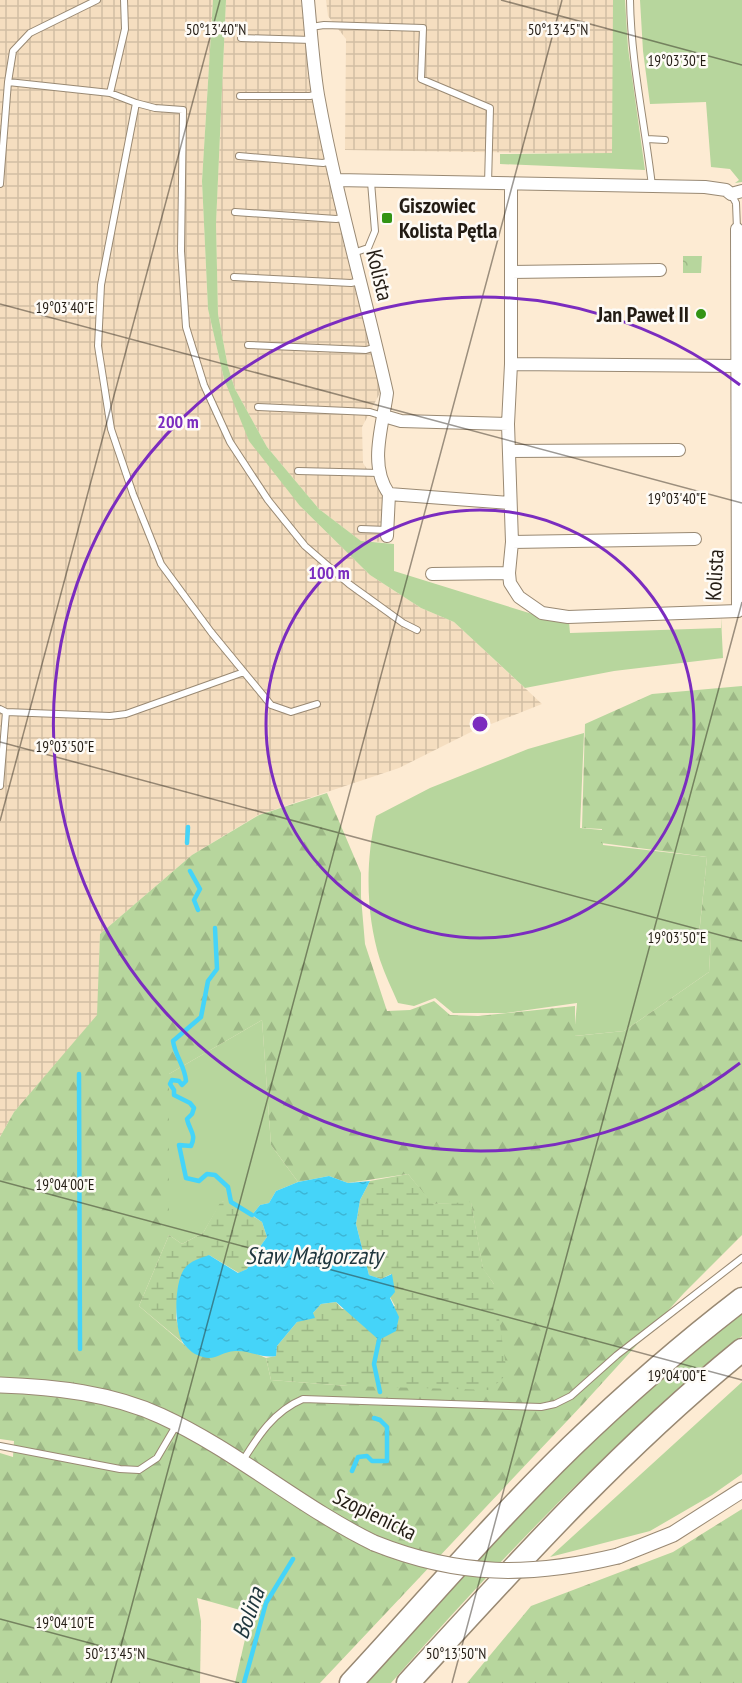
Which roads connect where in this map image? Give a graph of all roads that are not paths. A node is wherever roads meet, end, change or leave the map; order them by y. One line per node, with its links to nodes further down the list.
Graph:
1 (97, 0): 8 (lane)
2 (124, 0): 9 (lane)
3 (308, 0): 5 (street, Kolista)
4 (630, 0): 13 (lane)
5 (311, 27): 7 (street, Kolista); 20 (lane)
6 (241, 38): 7 (lane)
7 (312, 40): 10 (street, Kolista)
8 (8, 82): 9 (lane); 19 (lane)
9 (110, 93): 12 (lane)
10 (318, 94): 11 (lane); 16 (street, Kolista)
11 (240, 96)
12 (136, 103): 51 (lane); 52 (lane)
13 (647, 139): 14 (lane); 22 (lane)
14 (665, 140)
15 (239, 156): 16 (lane)
16 (332, 160): 17 (street, Kolista)
17 (336, 180): 18 (street, Kolista); 25 (street, Kolista)
18 (371, 182): 20 (street, Kolista); 27 (lane)
19 (0, 184)
20 (488, 184): 21 (street, Kolista)
21 (511, 184): 22 (street, Kolista); 29 (street)
22 (652, 187): 23 (street, Kolista)
23 (736, 192): 26 (lane, Kolista)
24 (235, 212): 25 (lane)
25 (344, 218): 27 (street, Kolista)
26 (737, 229): 35 (street, Kolista)
27 (353, 253): 31 (street, Kolista)
28 (660, 270): 29 (street)
29 (511, 272): 34 (street)
30 (234, 277): 31 (lane)
31 (360, 281): 33 (street, Kolista)
32 (248, 345): 33 (lane)
33 (377, 347): 37 (street, Kolista)
34 (511, 364): 35 (street); 38 (street)
35 (737, 366): 49 (street, Kolista)
36 (258, 407): 37 (lane)
37 (384, 416): 38 (street); 42 (street, Kolista)
38 (508, 424): 40 (street)
39 (679, 450): 40 (street)
40 (509, 451): 44 (street)
41 (298, 471): 42 (lane)
42 (380, 474): 43 (street, Kolista)
43 (389, 494): 44 (street); 46 (street, Kolista)
44 (510, 503): 48 (street)
45 (361, 529): 46 (lane)
46 (387, 533)
47 (695, 539): 48 (street, Kolista)
48 (512, 542): 49 (street)
49 (509, 573): 50 (street)
50 (432, 574)
51 (417, 630)
52 (244, 672): 53 (lane); 54 (lane)
53 (317, 704)
54 (3, 710): 55 (lane)
55 (0, 786)
56 (742, 1258): 62 (lane)
57 (742, 1299): 64 (highway)
58 (742, 1350): 65 (highway)
59 (0, 1385): 60 (street, Szopienicka)
60 (178, 1424): 61 (lane); 62 (street, Szopienicka)
61 (0, 1446)
62 (242, 1463): 63 (street, Szopienicka, bridge)
63 (742, 1490)
64 (351, 1683)
65 (408, 1683)

